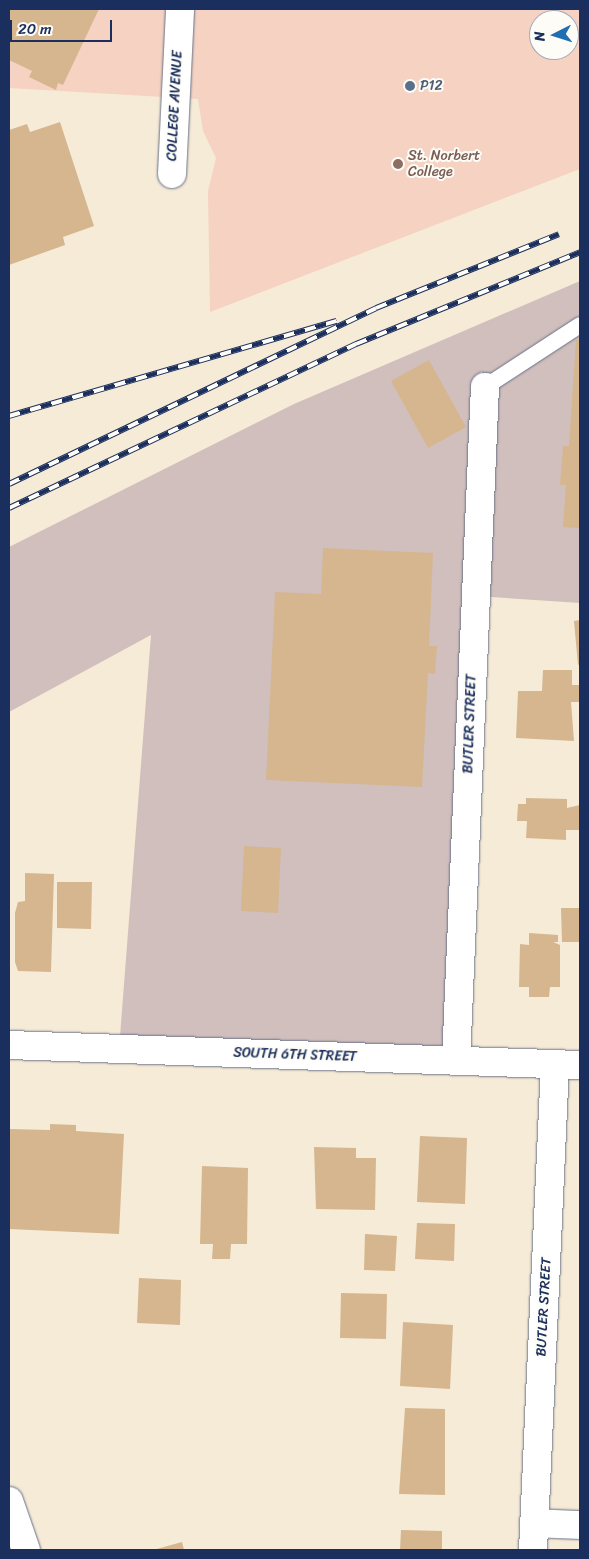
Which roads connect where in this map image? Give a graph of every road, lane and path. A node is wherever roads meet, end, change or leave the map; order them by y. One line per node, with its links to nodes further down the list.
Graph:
1 (180, 9): 2 (street, COLLEGE AVENUE)
2 (172, 174)
3 (580, 325): 4 (lane)
4 (484, 386): 6 (street, BUTLER STREET)
5 (9, 1045): 6 (street, SOUTH 6TH STREET)
6 (456, 1061): 7 (street, SOUTH 6TH STREET)
7 (567, 1065): 9 (street, BUTLER STREET)
8 (9, 1501): 11 (street)
9 (534, 1523): 10 (street); 12 (street, BUTLER STREET)
10 (580, 1525)
11 (26, 1550)
12 (533, 1550)

